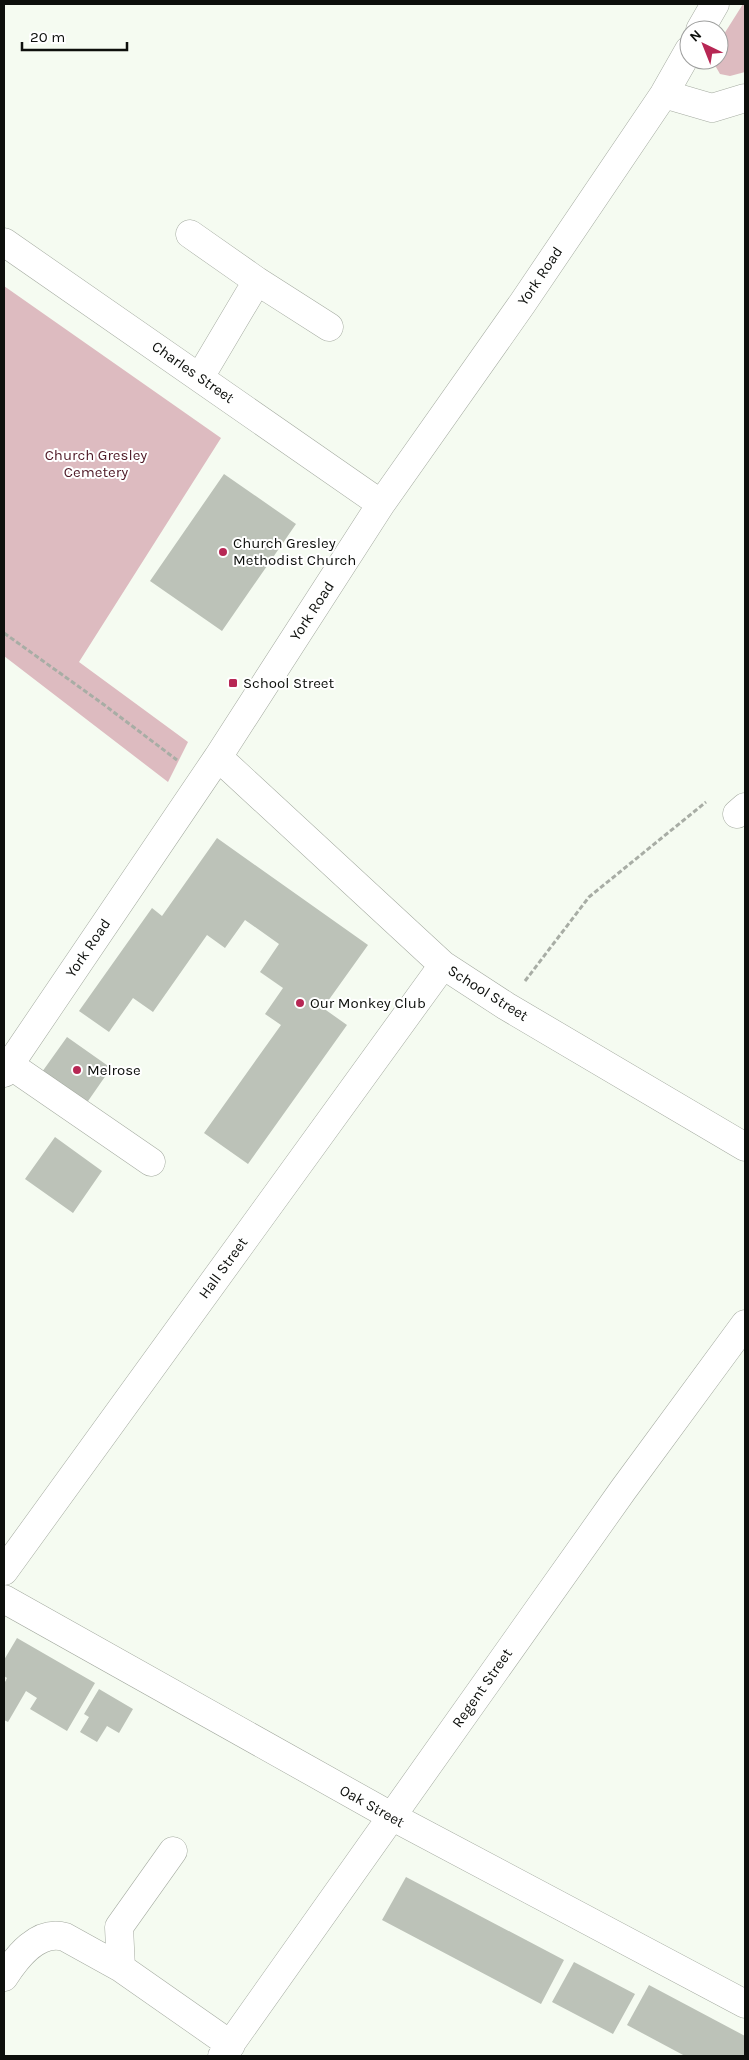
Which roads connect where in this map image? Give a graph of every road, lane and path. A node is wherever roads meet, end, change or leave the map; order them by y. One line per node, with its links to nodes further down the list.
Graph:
1 (715, 4): 2 (street)
2 (706, 20)
3 (679, 68): 4 (street, York Road)
4 (664, 94): 5 (street); 11 (street, York Road)
5 (745, 98)
6 (190, 234): 8 (street)
7 (4, 242): 10 (street, Charles Street)
8 (257, 281): 9 (street); 10 (street)
9 (329, 327)
10 (200, 377): 11 (street, Charles Street)
11 (381, 504): 13 (street, York Road)
12 (4, 634): 14 (path)
13 (218, 756): 14 (street, York Road); 16 (street, School Street)
14 (203, 780): 18 (street, York Road)
15 (741, 811): 17 (path)
16 (443, 965): 17 (street, School Street); 22 (street, Hall Street)
17 (506, 1006): 19 (street, School Street)
18 (7, 1069): 20 (street)
19 (745, 1147)
20 (151, 1162)
21 (745, 1324): 24 (street, Regent Street)
22 (4, 1571)
23 (4, 1599): 24 (street, Oak Street)
24 (391, 1816): 28 (street, Oak Street); 29 (street, Regent Street)
25 (173, 1851): 26 (street)
26 (121, 1968): 27 (street); 29 (street)
27 (4, 1977)
28 (745, 2004)
29 (226, 2050)

